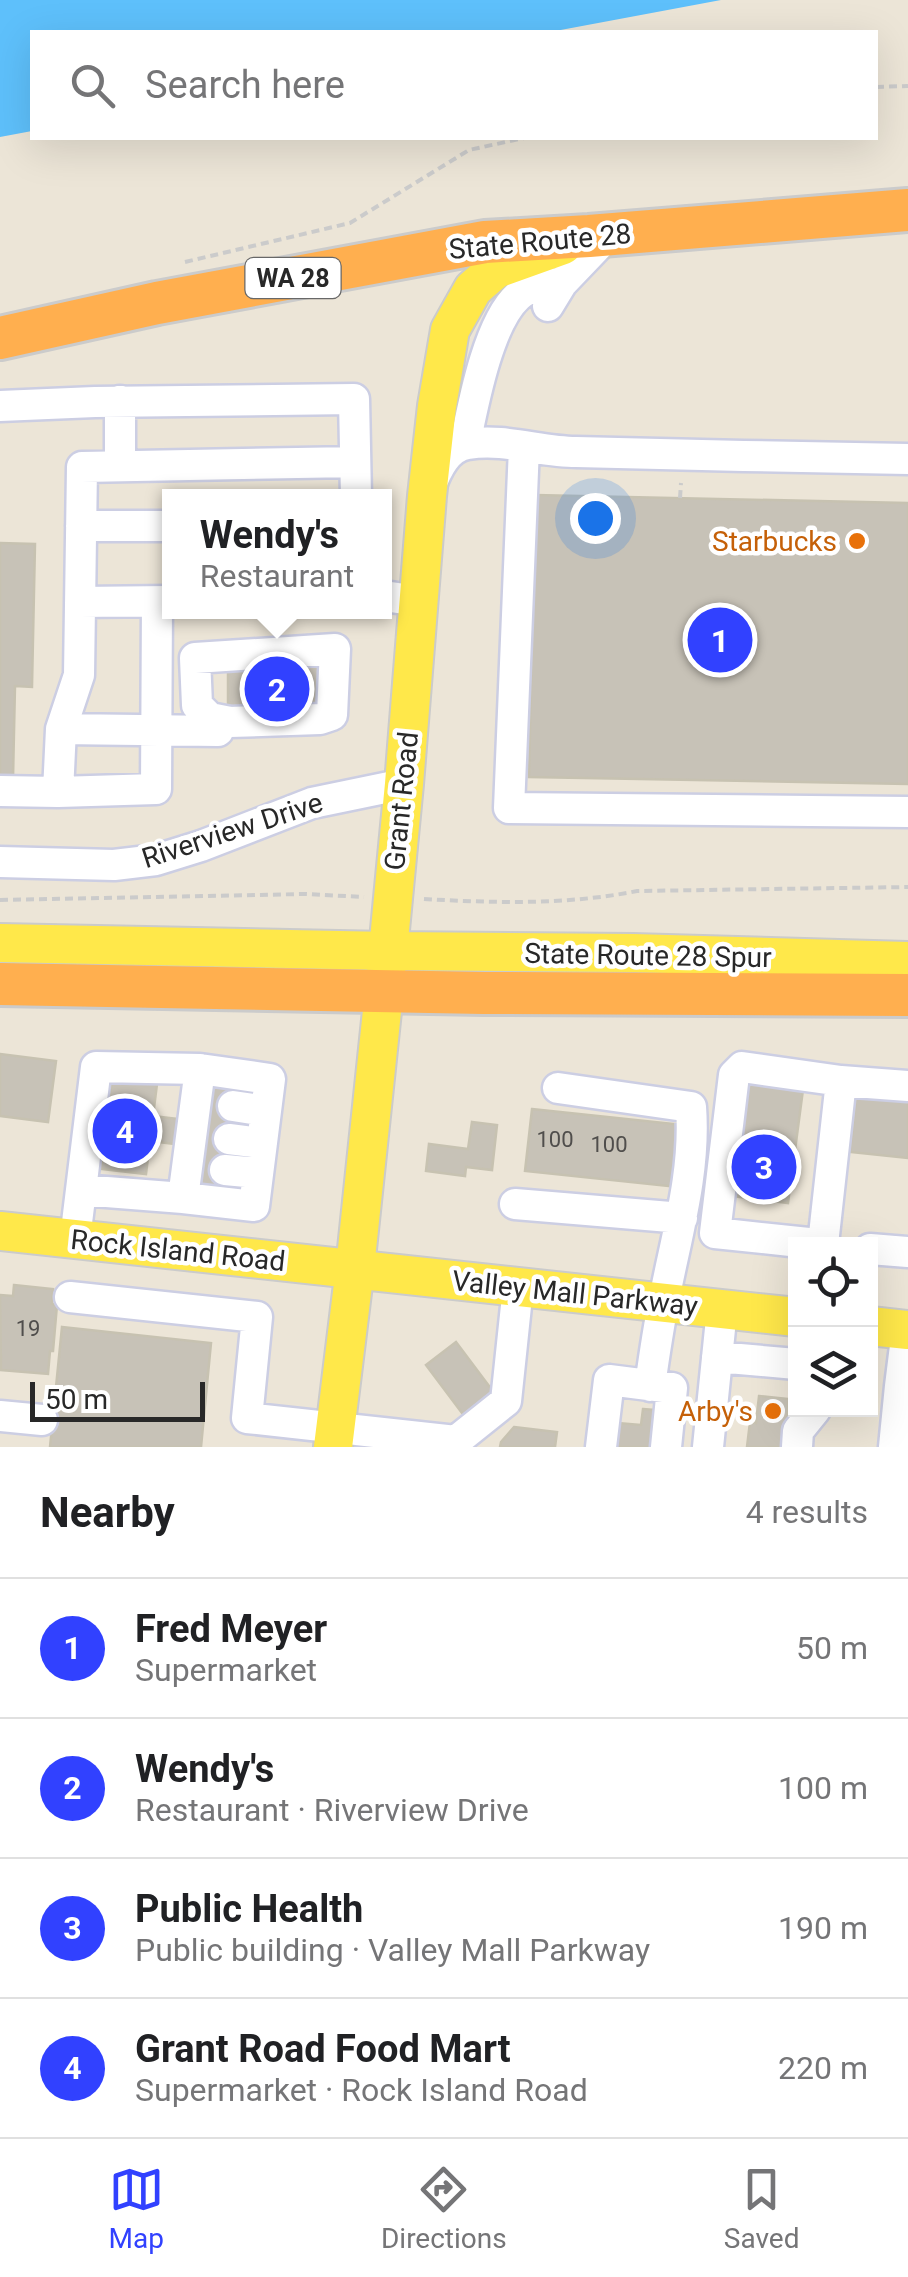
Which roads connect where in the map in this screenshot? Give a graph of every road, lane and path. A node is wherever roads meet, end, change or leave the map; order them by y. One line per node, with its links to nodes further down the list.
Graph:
1 (908, 86): 2 (path)
2 (878, 87)
3 (515, 140): 6 (path)
4 (908, 210): 5 (highway, State Route 28 / WA 28)
5 (599, 235): 7 (highway, State Route 28 / WA 28); 10 (street); 16 (main road, Grant Road)
6 (175, 264)
7 (0, 338)
8 (120, 401): 9 (street); 13 (street); 14 (street)
9 (0, 406)
10 (465, 444): 11 (street); 16 (street)
11 (524, 447): 12 (street); 30 (street)
12 (908, 459)
13 (355, 462): 14 (street); 15 (street)
14 (120, 466): 17 (street)
15 (356, 489)
16 (427, 496): 19 (main road, Grant Road)
17 (81, 526): 18 (street); 20 (street)
18 (162, 526)
19 (402, 598): 27 (main road, Grant Road)
20 (80, 602): 21 (street); 24 (street)
21 (162, 602)
22 (162, 619): 25 (street)
23 (196, 658): 23 (street)
24 (62, 729): 25 (street); 29 (street)
25 (157, 730): 26 (street); 29 (street)
26 (218, 731)
27 (404, 784): 31 (street, Riverview Drive); 38 (main road, Grant Road)
28 (0, 791): 29 (street)
29 (58, 792)
30 (908, 812)
31 (0, 862)
32 (908, 887): 35 (path)
33 (350, 896): 34 (path)
34 (0, 900)
35 (444, 900)
36 (0, 943): 38 (main road, State Route 28 Spur)
37 (908, 961): 38 (main road, State Route 28 Spur)
38 (385, 972): 39 (highway); 40 (highway); 64 (main road, Grant Road)
39 (0, 984)
40 (908, 994)
41 (200, 1069): 45 (street); 46 (street); 51 (street)
42 (842, 1081): 43 (street); 57 (street); 59 (street)
43 (908, 1086)
44 (558, 1088): 55 (street)
45 (211, 1103): 46 (street); 49 (street)
46 (266, 1110): 48 (street)
47 (229, 1139): 48 (street)
48 (262, 1143): 50 (street)
49 (203, 1168): 50 (street); 52 (street)
50 (258, 1174): 54 (street)
51 (81, 1190): 52 (street); 58 (street)
52 (178, 1198): 54 (street); 60 (street)
53 (515, 1204): 55 (street)
54 (246, 1206): 63 (street)
55 (682, 1218): 67 (street)
56 (0, 1231): 58 (main road, Rock Island Road)
57 (822, 1237)
58 (75, 1239): 60 (main road, Rock Island Road)
59 (788, 1241)
60 (167, 1248): 63 (main road, Rock Island Road)
61 (878, 1250): 62 (street)
62 (908, 1252)
63 (240, 1256): 64 (main road, Rock Island Road)
64 (355, 1268): 65 (main road, Valley Mall Parkway); 81 (main road, Grant Road)
65 (518, 1286): 67 (main road, Valley Mall Parkway); 81 (street)
66 (70, 1297): 80 (street)
67 (663, 1303): 68 (main road, Valley Mall Parkway); 74 (street)
68 (722, 1309): 69 (main road, Valley Mall Parkway); 72 (street)
69 (788, 1316)
70 (878, 1327): 71 (main road)
71 (907, 1330): 75 (street)
72 (717, 1357): 73 (street); 84 (street)
73 (788, 1363)
74 (650, 1386): 82 (street); 83 (street)
75 (904, 1386): 87 (street)
76 (0, 1416): 79 (street)
77 (810, 1417): 85 (street)
78 (815, 1417): 86 (street)
79 (42, 1420)
80 (245, 1432): 81 (street)
81 (335, 1437)
82 (601, 1447)
83 (666, 1447)
84 (708, 1447)
85 (797, 1447)
86 (813, 1447)
87 (894, 1447)

